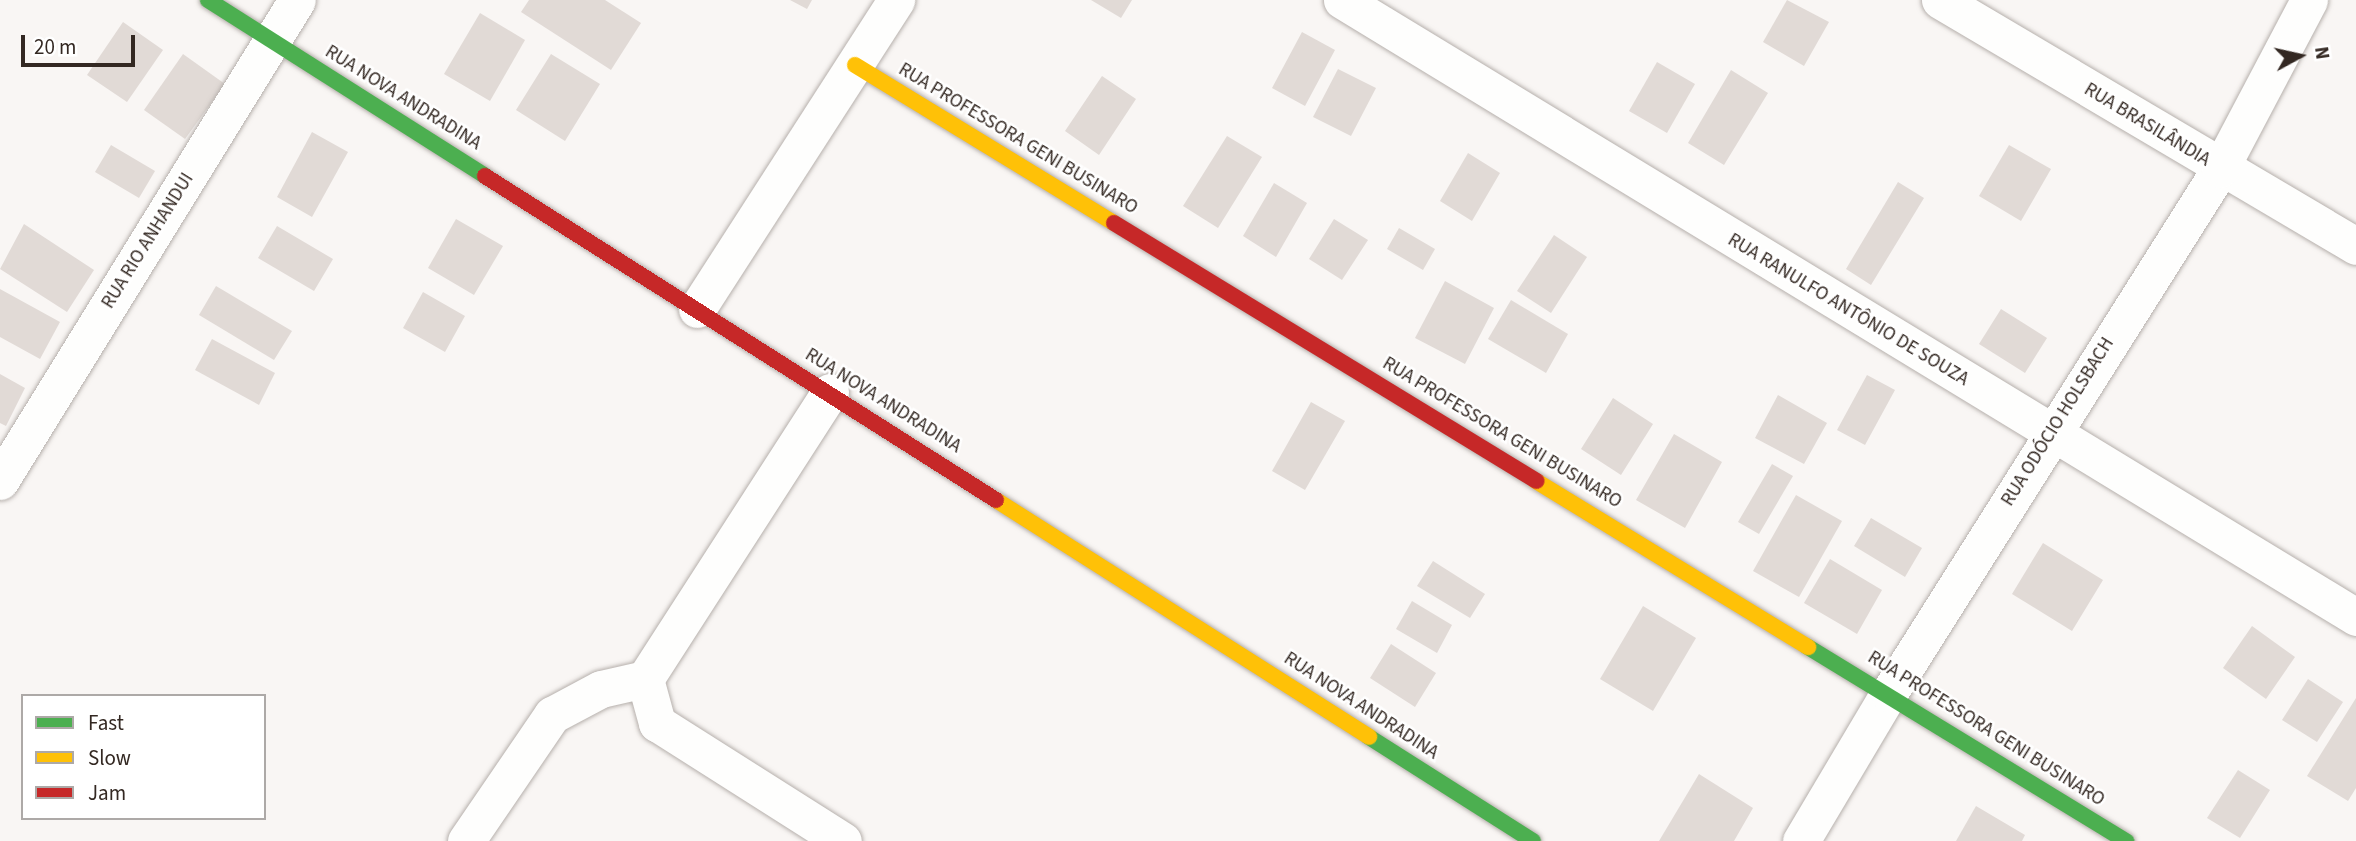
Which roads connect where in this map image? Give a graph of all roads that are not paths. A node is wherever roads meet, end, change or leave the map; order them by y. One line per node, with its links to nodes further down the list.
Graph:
1 (208, 0): 7 (street, RUA NOVA ANDRADINA)
2 (297, 0): 7 (street, RUA RIO ANHANDUI)
3 (895, 0): 8 (street)
4 (1342, 0): 13 (street, RUA RANULFO ANTÔNIO DE SOUZA)
5 (1941, 0): 9 (street, RUA BRASILÂNDIA)
6 (2309, 0): 9 (street, RUA ODÓCIO HOLSBACH)
7 (272, 40): 11 (street, RUA NOVA ANDRADINA); 14 (street, RUA RIO ANHANDUI)
8 (855, 65): 11 (street); 17 (street, RUA PROFESSORA GENI BUSINARO)
9 (2220, 169): 10 (street, RUA BRASILÂNDIA); 13 (street, RUA ODÓCIO HOLSBACH)
10 (2356, 246)
11 (697, 309): 12 (street, RUA NOVA ANDRADINA)
12 (830, 392): 16 (street); 18 (street, RUA NOVA ANDRADINA)
13 (2050, 433): 15 (street, RUA RANULFO ANTÔNIO DE SOUZA); 17 (street, RUA ODÓCIO HOLSBACH)
14 (0, 481)
15 (2356, 617)
16 (645, 679): 19 (street); 20 (street)
17 (1889, 693): 21 (street, RUA ODÓCIO HOLSBACH); 22 (street, RUA PROFESSORA GENI BUSINARO)
18 (1528, 840)
19 (466, 841)
20 (843, 841)
21 (1801, 841)
22 (2126, 841)

